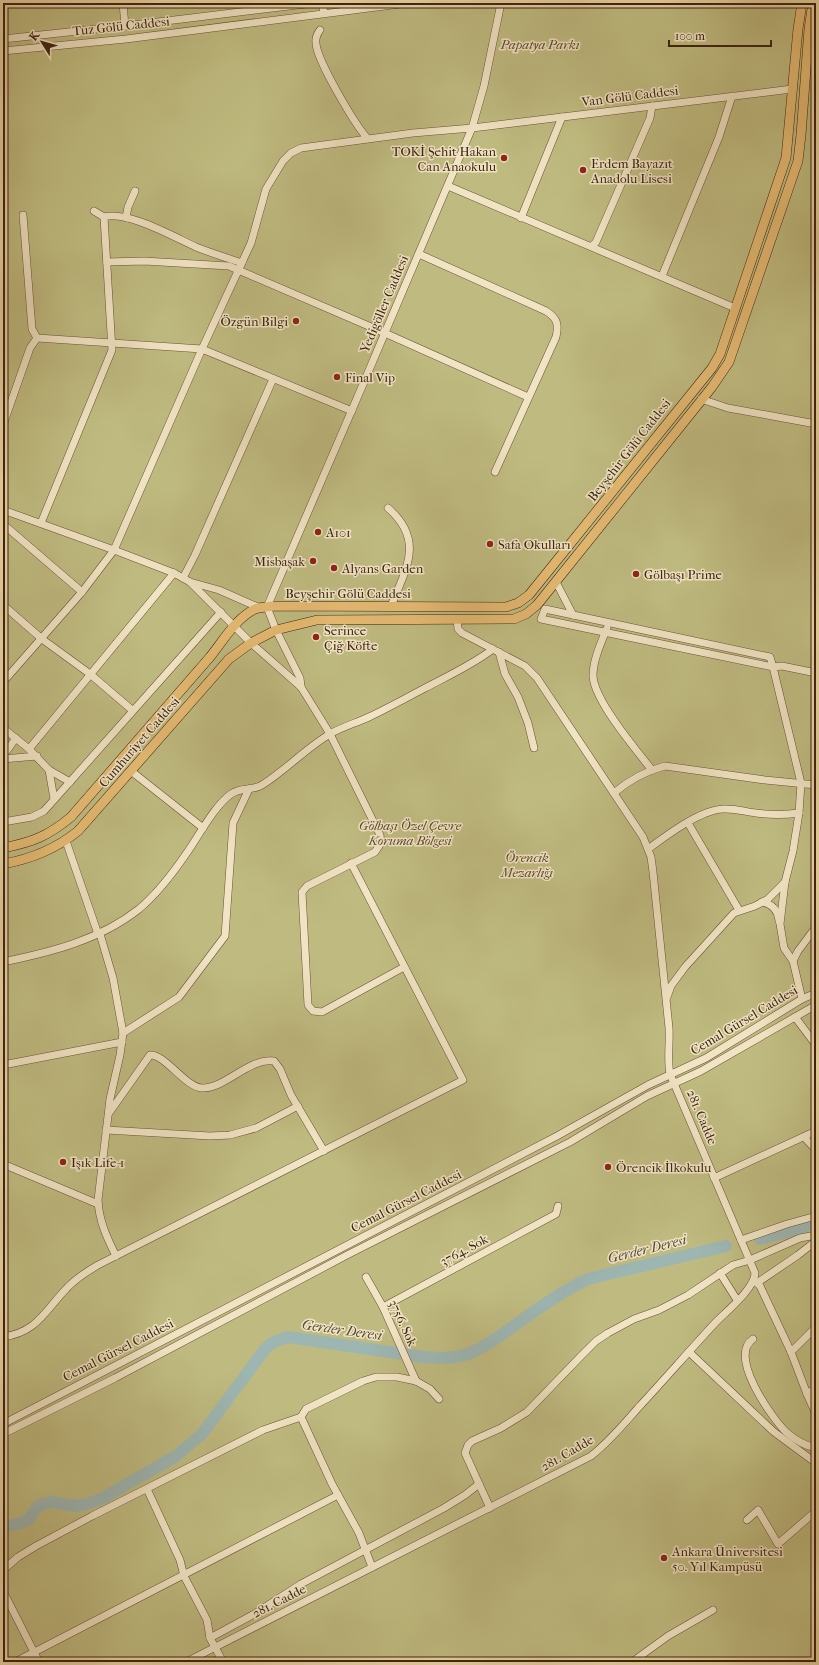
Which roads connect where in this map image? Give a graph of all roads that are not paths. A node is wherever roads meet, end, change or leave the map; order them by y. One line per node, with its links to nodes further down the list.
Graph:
1 (124, 3): 10 (street)
2 (314, 3): 10 (street, Tuz Gölü Caddesi)
3 (322, 3): 8 (street)
4 (408, 3): 8 (street, Tuz Gölü Caddesi)
5 (501, 3): 20 (street, Yedigöller Caddesi)
6 (802, 3): 15 (main road, Beyşehir Gölü Caddesi)
7 (813, 3): 9 (main road)
8 (324, 13): 13 (street, Tuz Gölü Caddesi)
9 (813, 18): 14 (main road)
10 (125, 26): 12 (street, Tuz Gölü Caddesi)
11 (320, 30): 21 (street)
12 (3, 39)
13 (3, 51)
14 (805, 81): 15 (main road); 17 (main road)
15 (792, 89): 16 (street, Van Gölü Caddesi); 17 (main road); 34 (main road, Beyşehir Gölü Caddesi)
16 (732, 96): 18 (street, Van Gölü Caddesi); 33 (street)
17 (804, 96): 40 (main road)
18 (652, 106): 19 (street, Van Gölü Caddesi); 29 (street)
19 (562, 117): 20 (street, Van Gölü Caddesi); 28 (street)
20 (472, 128): 21 (street, Van Gölü Caddesi); 22 (street, Yedigöller Caddesi)
21 (367, 138): 32 (street, Van Gölü Caddesi)
22 (448, 186): 28 (street); 30 (street, Yedigöller Caddesi)
23 (135, 191): 27 (street)
24 (94, 211): 26 (street)
25 (23, 215): 36 (street)
26 (104, 217): 27 (street); 31 (street)
27 (126, 218): 32 (street)
28 (521, 218): 29 (street)
29 (592, 246): 33 (street)
30 (419, 254): 35 (street, Yedigöller Caddesi); 43 (street)
31 (106, 262): 32 (street); 37 (street)
32 (240, 267): 35 (street); 38 (street, Van Gölü Caddesi)
33 (662, 276): 34 (street)
34 (735, 308): 39 (main road, Beyşehir Gölü Caddesi)
35 (385, 333): 43 (street); 45 (street, Yedigöller Caddesi)
36 (37, 338): 37 (street); 47 (street)
37 (112, 342): 38 (street); 51 (street)
38 (202, 349): 41 (street); 53 (street, Van Gölü Caddesi)
39 (712, 368): 40 (main road); 42 (main road, Beyşehir Gölü Caddesi)
40 (721, 375): 44 (main road)
41 (273, 379): 45 (street); 55 (street)
42 (692, 392): 44 (main road); 59 (main road, Beyşehir Gölü Caddesi)
43 (528, 397): 48 (street)
44 (701, 399): 46 (street); 57 (main road)
45 (352, 411): 62 (street, Yedigöller Caddesi)
46 (816, 424)
47 (3, 425)
48 (495, 472)
49 (388, 508): 61 (street)
50 (3, 510): 51 (street)
51 (41, 523): 53 (street)
52 (3, 524): 58 (street)
53 (114, 550): 54 (street); 58 (street, Van Gölü Caddesi)
54 (174, 574): 55 (street); 81 (street)
55 (183, 578): 56 (street)
56 (190, 582): 62 (street); 65 (street)
57 (556, 582): 66 (main road); 68 (street)
58 (82, 592): 76 (street, Van Gölü Caddesi)
59 (522, 601): 64 (main road, Beyşehir Gölü Caddesi); 66 (main road)
60 (3, 604): 76 (street)
61 (391, 606): 62 (main road, Beyşehir Gölü Caddesi); 63 (main road, Beyşehir Gölü Caddesi)
62 (263, 607): 73 (main road); 74 (street)
63 (442, 607): 64 (main road, Beyşehir Gölü Caddesi); 69 (main road)
64 (472, 607): 71 (main road)
65 (221, 612): 73 (street); 84 (street)
66 (530, 612): 67 (street); 71 (main road, Cumhuriyet Caddesi)
67 (543, 614): 68 (street); 75 (street)
68 (573, 615): 72 (street)
69 (442, 619): 70 (main road, Cumhuriyet Caddesi); 74 (main road, Cumhuriyet Caddesi)
70 (457, 619): 71 (main road, Cumhuriyet Caddesi); 78 (street)
71 (472, 619)
72 (609, 623): 75 (street); 79 (street)
73 (235, 626): 77 (street); 106 (main road, Cumhuriyet Caddesi)
74 (276, 630): 77 (main road, Cumhuriyet Caddesi); 83 (street)
75 (605, 632): 79 (street); 94 (street)
76 (42, 639): 81 (street); 82 (street, Van Gölü Caddesi)
77 (251, 643): 83 (street); 93 (main road, Cumhuriyet Caddesi)
78 (496, 650): 86 (street); 88 (street); 99 (street)
79 (773, 667): 80 (street); 96 (street)
80 (816, 673)
81 (90, 674): 84 (street); 89 (street)
82 (3, 682)
83 (301, 687): 86 (street)
84 (132, 710): 95 (street)
85 (3, 728): 87 (street)
86 (330, 734): 98 (street); 109 (street)
87 (16, 738): 89 (street); 91 (street)
88 (534, 748)
89 (29, 749): 90 (street)
90 (36, 756): 91 (street); 92 (street)
91 (3, 757)
92 (49, 770): 95 (street); 100 (street)
93 (131, 770): 104 (street); 105 (main road, Cumhuriyet Caddesi)
94 (652, 770): 96 (street); 99 (street)
95 (70, 782): 100 (street)
96 (801, 783): 97 (street); 101 (street)
97 (816, 785)
98 (249, 789): 104 (street); 124 (street)
99 (614, 793): 107 (street)
100 (54, 799): 102 (street)
101 (799, 813): 103 (street); 110 (street)
102 (3, 822)
103 (688, 822): 107 (street); 112 (street)
104 (203, 828): 115 (street)
105 (66, 841): 108 (main road, Cumhuriyet Caddesi); 115 (street)
106 (3, 848)
107 (648, 849): 121 (street)
108 (3, 864)
109 (351, 864): 118 (street); 118 (street)
110 (785, 882): 111 (street); 113 (street)
111 (762, 902): 112 (street); 113 (street)
112 (740, 910): 121 (street)
113 (780, 924): 116 (street)
114 (816, 927): 116 (street)
115 (99, 934): 117 (street); 124 (street)
116 (793, 961): 120 (street)
117 (3, 962)
118 (404, 967): 136 (street)
119 (816, 993): 120 (street, Cemal Gürsel Caddesi)
120 (802, 999): 128 (street, Cemal Gürsel Caddesi)
121 (666, 1000): 128 (street)
122 (816, 1005): 123 (street, Cemal Gürsel Caddesi)
123 (795, 1017): 126 (street); 129 (street, Cemal Gürsel Caddesi)
124 (123, 1033): 125 (street)
125 (122, 1042): 127 (street); 131 (street)
126 (816, 1045)
127 (3, 1065)
128 (670, 1074): 129 (street, 281. Cadde); 163 (street, Cemal Gürsel Caddesi)
129 (674, 1083): 138 (street, 281. Cadde); 164 (street, Cemal Gürsel Caddesi)
130 (298, 1106): 131 (street); 132 (street); 136 (street)
131 (108, 1114): 132 (street)
132 (106, 1130): 139 (street)
133 (816, 1131): 134 (street)
134 (804, 1137): 135 (street); 138 (street)
135 (816, 1150)
136 (324, 1151): 145 (street)
137 (3, 1164): 139 (street)
138 (714, 1178): 143 (street, 281. Cadde)
139 (98, 1204): 145 (street)
140 (558, 1206): 151 (street, 3764. Sok)
141 (816, 1216): 143 (street)
142 (816, 1235): 146 (street)
143 (742, 1240): 146 (street, 281. Cadde)
144 (816, 1240): 149 (street)
145 (116, 1256): 153 (street)
146 (750, 1260): 147 (street); 149 (street, 281. Cadde)
147 (720, 1273): 150 (street); 167 (street)
148 (366, 1276): 151 (street, 3756. Sok)
149 (755, 1282): 150 (street, 281. Cadde); 156 (street)
150 (737, 1300): 155 (street, 281. Cadde)
151 (383, 1307): 157 (street, 3756. Sok)
152 (816, 1327): 156 (street)
153 (3, 1337)
154 (753, 1339): 165 (street)
155 (689, 1352): 166 (street); 170 (street, 281. Cadde)
156 (791, 1352): 159 (street)
157 (416, 1381): 160 (street); 162 (street)
158 (816, 1388): 159 (street)
159 (807, 1394): 161 (street)
160 (440, 1399)
161 (816, 1414)
162 (301, 1417): 168 (street); 169 (street)
163 (3, 1424)
164 (3, 1434)
165 (816, 1448)
166 (816, 1463)
167 (479, 1484): 170 (street); 173 (street)
168 (147, 1489): 175 (street); 176 (street)
169 (338, 1495): 173 (street); 176 (street)
170 (490, 1508): 174 (street, 281. Cadde)
171 (816, 1511): 172 (street)
172 (747, 1520)
173 (365, 1551): 174 (street); 179 (street)
174 (372, 1568): 180 (street, 281. Cadde)
175 (3, 1570)
176 (184, 1576): 179 (street); 181 (street)
177 (3, 1591): 181 (street)
178 (713, 1610): 186 (street)
179 (210, 1638): 180 (street)
180 (215, 1647): 184 (street, 281. Cadde); 185 (street)
181 (34, 1652): 182 (street); 183 (street)
182 (15, 1662)
183 (39, 1662)
184 (186, 1662)
185 (223, 1662)
186 (632, 1662)

